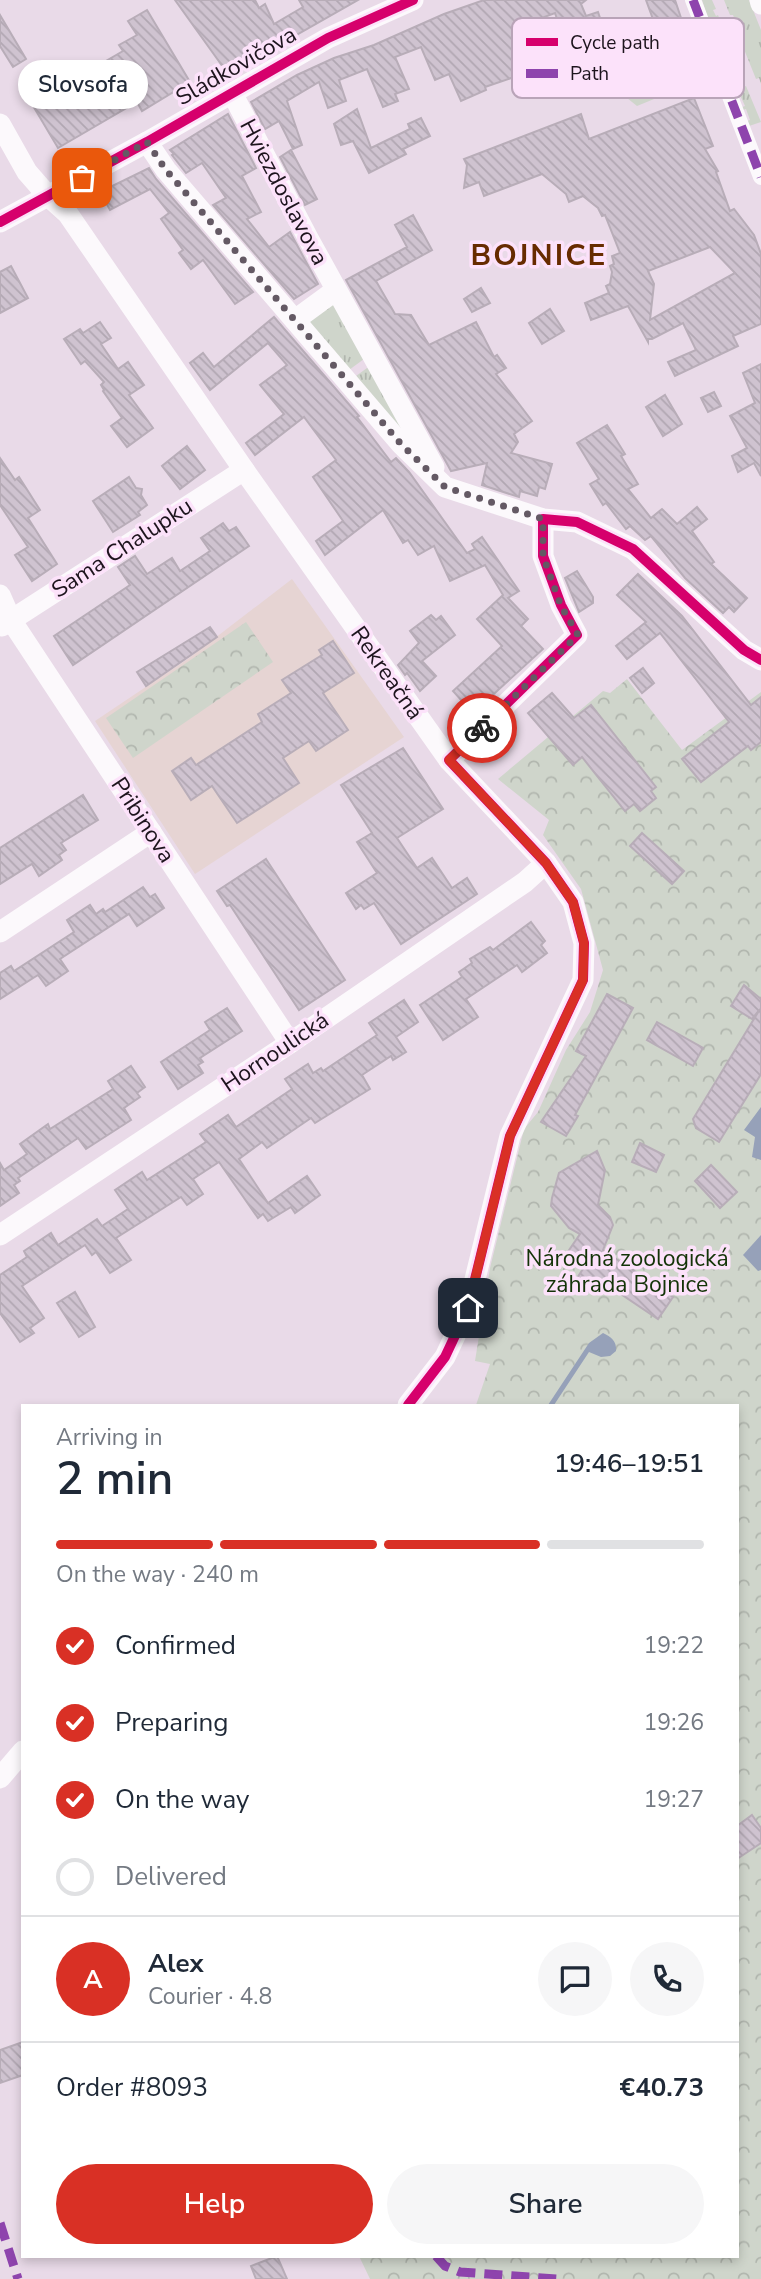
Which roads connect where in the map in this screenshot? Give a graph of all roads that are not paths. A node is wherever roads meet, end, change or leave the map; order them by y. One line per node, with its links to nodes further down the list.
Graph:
1 (413, 0): 4 (street, Sládkovičova)
2 (693, 0): 3 (street)
3 (700, 18)
4 (232, 93): 7 (street, Sládkovičova); 11 (street, Hviezdoslavova)
5 (731, 98): 8 (street)
6 (0, 124): 9 (street, Rekreačná)
7 (147, 142): 9 (street, Sládkovičova); 12 (street)
8 (761, 177)
9 (48, 196): 10 (street, Sládkovičova); 15 (street, Rekreačná)
10 (0, 222)
11 (336, 290): 12 (street, Hviezdoslavova); 13 (street, Hviezdoslavova)
12 (295, 320): 14 (street)
13 (374, 359): 14 (street); 16 (street, Hviezdoslavova)
14 (346, 380): 16 (street)
15 (244, 470): 19 (street, Sama Chalupku); 21 (street, Rekreačná)
16 (445, 487): 17 (street)
17 (543, 519): 20 (street); 21 (street)
18 (0, 595): 19 (street, Pribinova)
19 (6, 624): 22 (street, Pribinova)
20 (761, 660)
21 (449, 760): 23 (street, Rekreačná)
22 (151, 832): 24 (street); 25 (street, Pribinova)
23 (546, 863): 25 (street, Hornoulická); 27 (street, Rekreačná)
24 (0, 932)
25 (290, 1043): 26 (street, Hornoulická)
26 (0, 1235)
27 (409, 1404)
28 (21, 1753): 29 (street)
29 (0, 1778)

